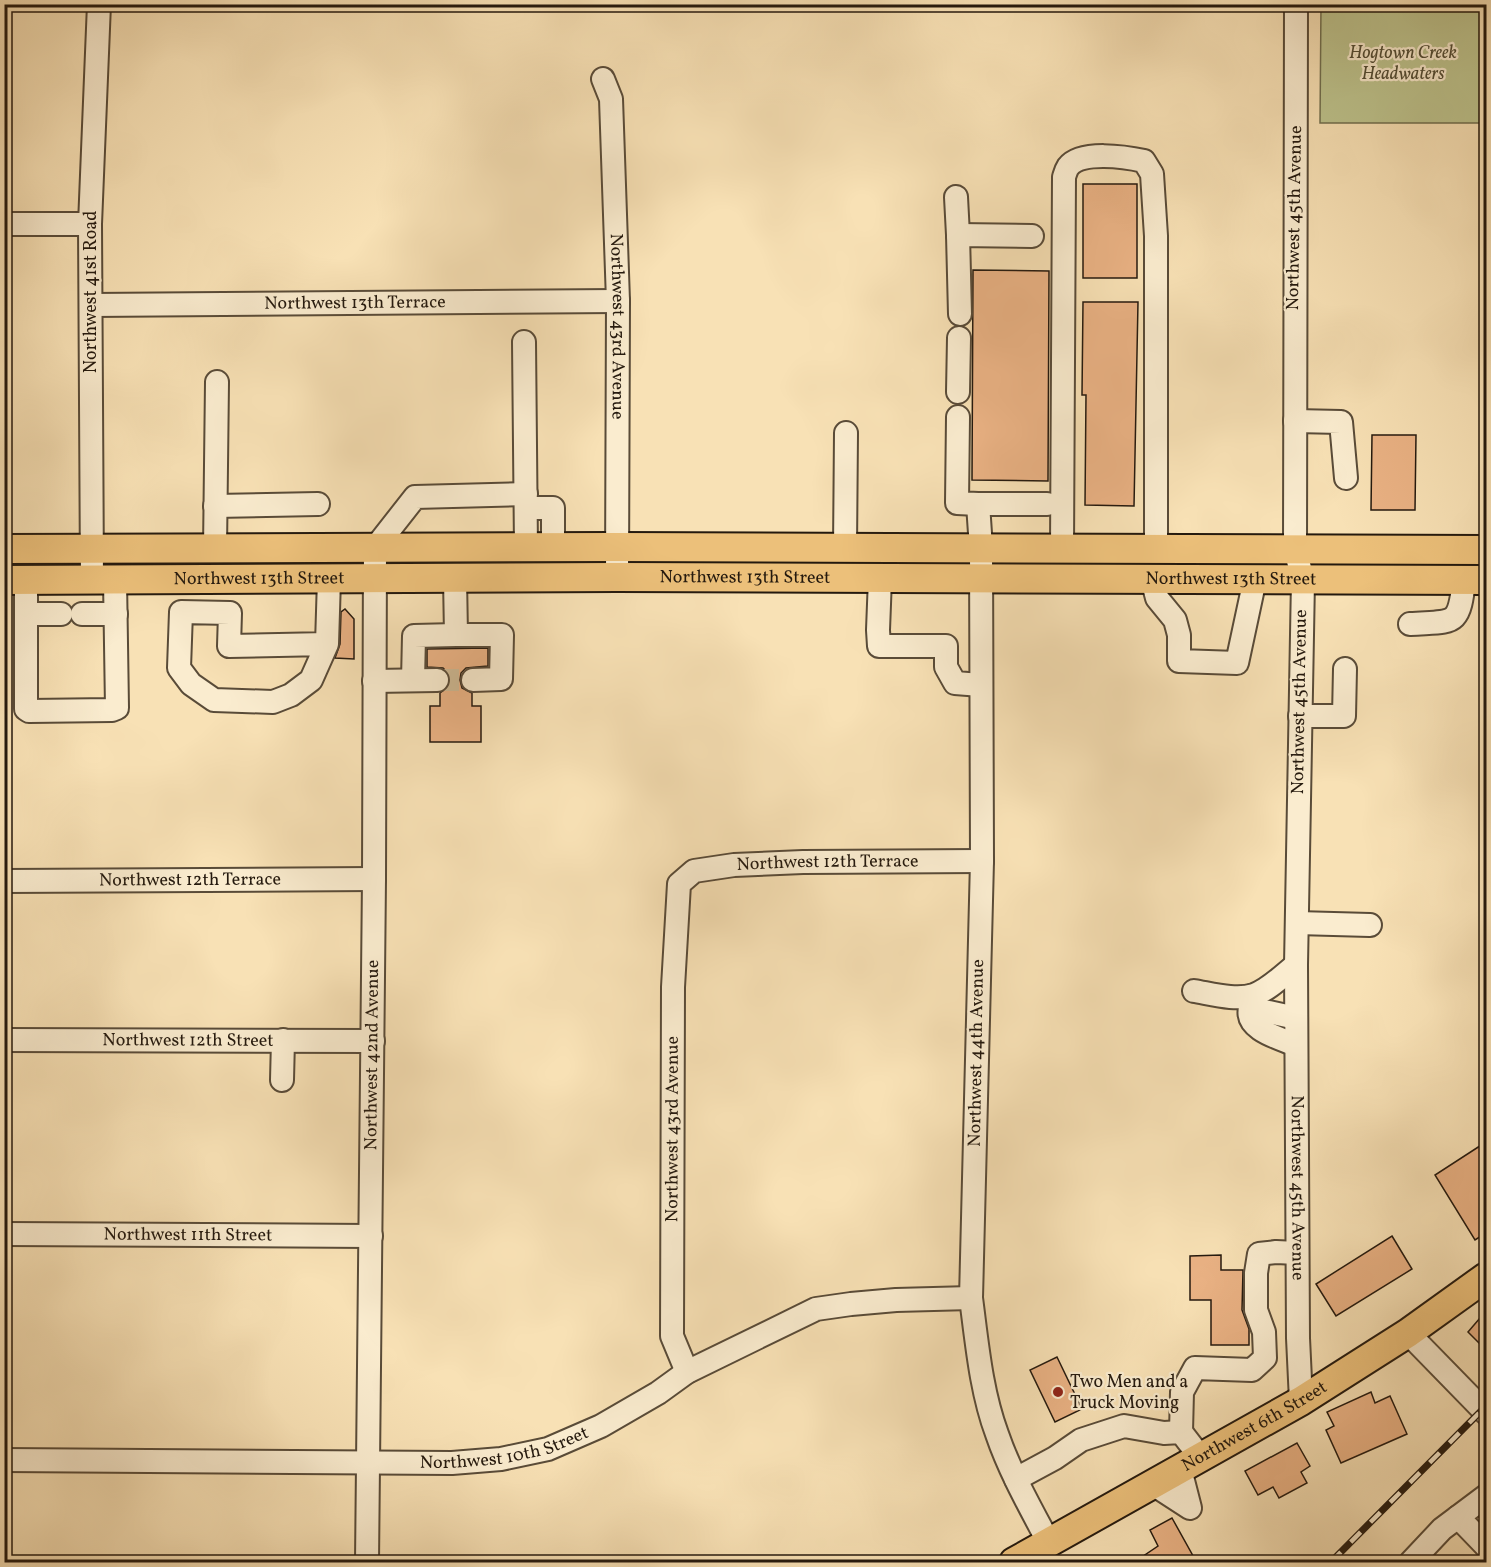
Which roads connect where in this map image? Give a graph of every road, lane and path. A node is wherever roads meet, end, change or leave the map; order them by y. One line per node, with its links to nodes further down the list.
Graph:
1 (99, 4): 6 (street, Northwest 41st Road)
2 (1296, 4): 17 (street, Northwest 45th Avenue)
3 (603, 79): 9 (street, Northwest 43rd Avenue)
4 (956, 197): 7 (street)
5 (4, 224): 6 (street)
6 (90, 224): 10 (street, Northwest 41st Road)
7 (958, 235): 8 (street); 11 (street)
8 (1032, 236)
9 (618, 301): 10 (street, Northwest 13th Terrace); 27 (street, Northwest 43rd Avenue)
10 (91, 305): 32 (street, Northwest 41st Road)
11 (960, 314)
12 (959, 338): 15 (street)
13 (524, 342): 20 (street)
14 (218, 382): 24 (street)
15 (958, 392)
16 (958, 417): 22 (street)
17 (1295, 421): 19 (street); 35 (street, Northwest 45th Avenue)
18 (846, 433): 28 (street)
19 (1346, 478)
20 (526, 501): 25 (street); 26 (street)
21 (318, 504): 24 (street)
22 (978, 504): 23 (street); 29 (street, Northwest 44th Avenue)
23 (1047, 504)
24 (215, 506): 33 (street)
25 (375, 548): 26 (main road, Northwest 13th Street); 33 (main road, Northwest 13th Street); 42 (street, Northwest 42nd Avenue)
26 (540, 548): 27 (main road, Northwest 13th Street)
27 (617, 548): 28 (main road, Northwest 13th Street); 37 (street, Northwest 43rd Avenue)
28 (845, 548): 29 (main road, Northwest 13th Street)
29 (981, 548): 30 (main road, Northwest 13th Street); 40 (street, Northwest 44th Avenue)
30 (1062, 548): 34 (main road, Northwest 13th Street); 34 (street)
31 (4, 549): 32 (main road, Northwest 13th Street)
32 (92, 549): 33 (main road, Northwest 13th Street); 46 (street, Northwest 41st Road)
33 (215, 549)
34 (1156, 549): 35 (main road, Northwest 13th Street)
35 (1295, 549): 36 (main road, Northwest 13th Street); 47 (street, Northwest 45th Avenue)
36 (1486, 550)
37 (617, 577): 38 (main road, Northwest 13th Street); 39 (main road, Northwest 13th Street)
38 (455, 578): 42 (main road, Northwest 13th Street); 52 (street)
39 (880, 578): 40 (main road, Northwest 13th Street); 59 (street)
40 (981, 578): 43 (main road, Northwest 13th Street); 59 (street, Northwest 44th Avenue)
41 (329, 579): 42 (main road, Northwest 13th Street); 46 (main road, Northwest 13th Street); 53 (street)
42 (374, 579): 58 (street, Northwest 42nd Avenue)
43 (1152, 579): 44 (main road, Northwest 13th Street); 44 (street)
44 (1255, 579): 47 (main road, Northwest 13th Street)
45 (15, 580): 46 (main road, Northwest 13th Street); 49 (street)
46 (104, 580): 50 (street, Northwest 41st Road)
47 (1303, 580): 48 (main road, Northwest 13th Street); 60 (street, Northwest 45th Avenue)
48 (1475, 580): 51 (street)
49 (26, 614): 50 (street); 50 (street, Northwest 41st Road)
50 (116, 614)
51 (1410, 624)
52 (456, 635): 55 (street); 57 (street)
53 (327, 644): 53 (street)
54 (1345, 669): 60 (street)
55 (413, 680): 56 (street); 58 (street)
56 (437, 680)
57 (473, 680)
58 (374, 681): 62 (street, Northwest 42nd Avenue)
59 (981, 685): 61 (street, Northwest 44th Avenue)
60 (1300, 716): 65 (street, Northwest 45th Avenue)
61 (982, 861): 64 (street, Northwest 12th Terrace); 80 (street, Northwest 44th Avenue)
62 (374, 879): 63 (street, Northwest 12th Terrace); 73 (street, Northwest 42nd Avenue)
63 (4, 881)
64 (679, 884): 84 (street, Northwest 43rd Avenue)
65 (1297, 923): 66 (street); 67 (street, Northwest 45th Avenue)
66 (1370, 924)
67 (1296, 965): 69 (street); 70 (street, Northwest 45th Avenue)
68 (1194, 991): 69 (street)
69 (1251, 1002): 70 (street); 74 (street)
70 (1296, 1018): 74 (street, Northwest 45th Avenue)
71 (4, 1040): 72 (street, Northwest 12th Street)
72 (283, 1041): 73 (street, Northwest 12th Street); 75 (street)
73 (373, 1041): 77 (street, Northwest 42nd Avenue)
74 (1296, 1045): 78 (street, Northwest 45th Avenue)
75 (282, 1080)
76 (4, 1234): 77 (street, Northwest 11th Street)
77 (371, 1236): 89 (street, Northwest 42nd Avenue)
78 (1297, 1253): 82 (street, Northwest 45th Avenue); 83 (street)
79 (1486, 1277): 81 (main road, Northwest 6th Street)
80 (971, 1298): 84 (street, Northwest 10th Street); 91 (street, Northwest 44th Avenue)
81 (1408, 1333): 85 (main road, Northwest 6th Street); 86 (street)
82 (1298, 1335): 83 (street); 85 (street, Northwest 45th Avenue)
83 (1265, 1343): 87 (street)
84 (687, 1372): 89 (street, Northwest 10th Street)
85 (1302, 1401): 90 (main road, Northwest 6th Street)
86 (1486, 1413)
87 (1181, 1432): 90 (street); 91 (street)
88 (4, 1460): 89 (street, Northwest 10th Street)
89 (369, 1462): 98 (street, Northwest 42nd Avenue)
90 (1191, 1463): 92 (main road, Northwest 6th Street); 92 (street)
91 (1016, 1479): 95 (street, Northwest 44th Avenue)
92 (1153, 1485): 95 (main road, Northwest 6th Street)
93 (1486, 1496): 94 (street)
94 (1458, 1517): 96 (street); 100 (street)
95 (1049, 1543): 99 (main road, Northwest 6th Street)
96 (1486, 1546)
97 (1486, 1553): 101 (street)
98 (367, 1563)
99 (1014, 1563)
100 (1411, 1563)
101 (1477, 1563)

